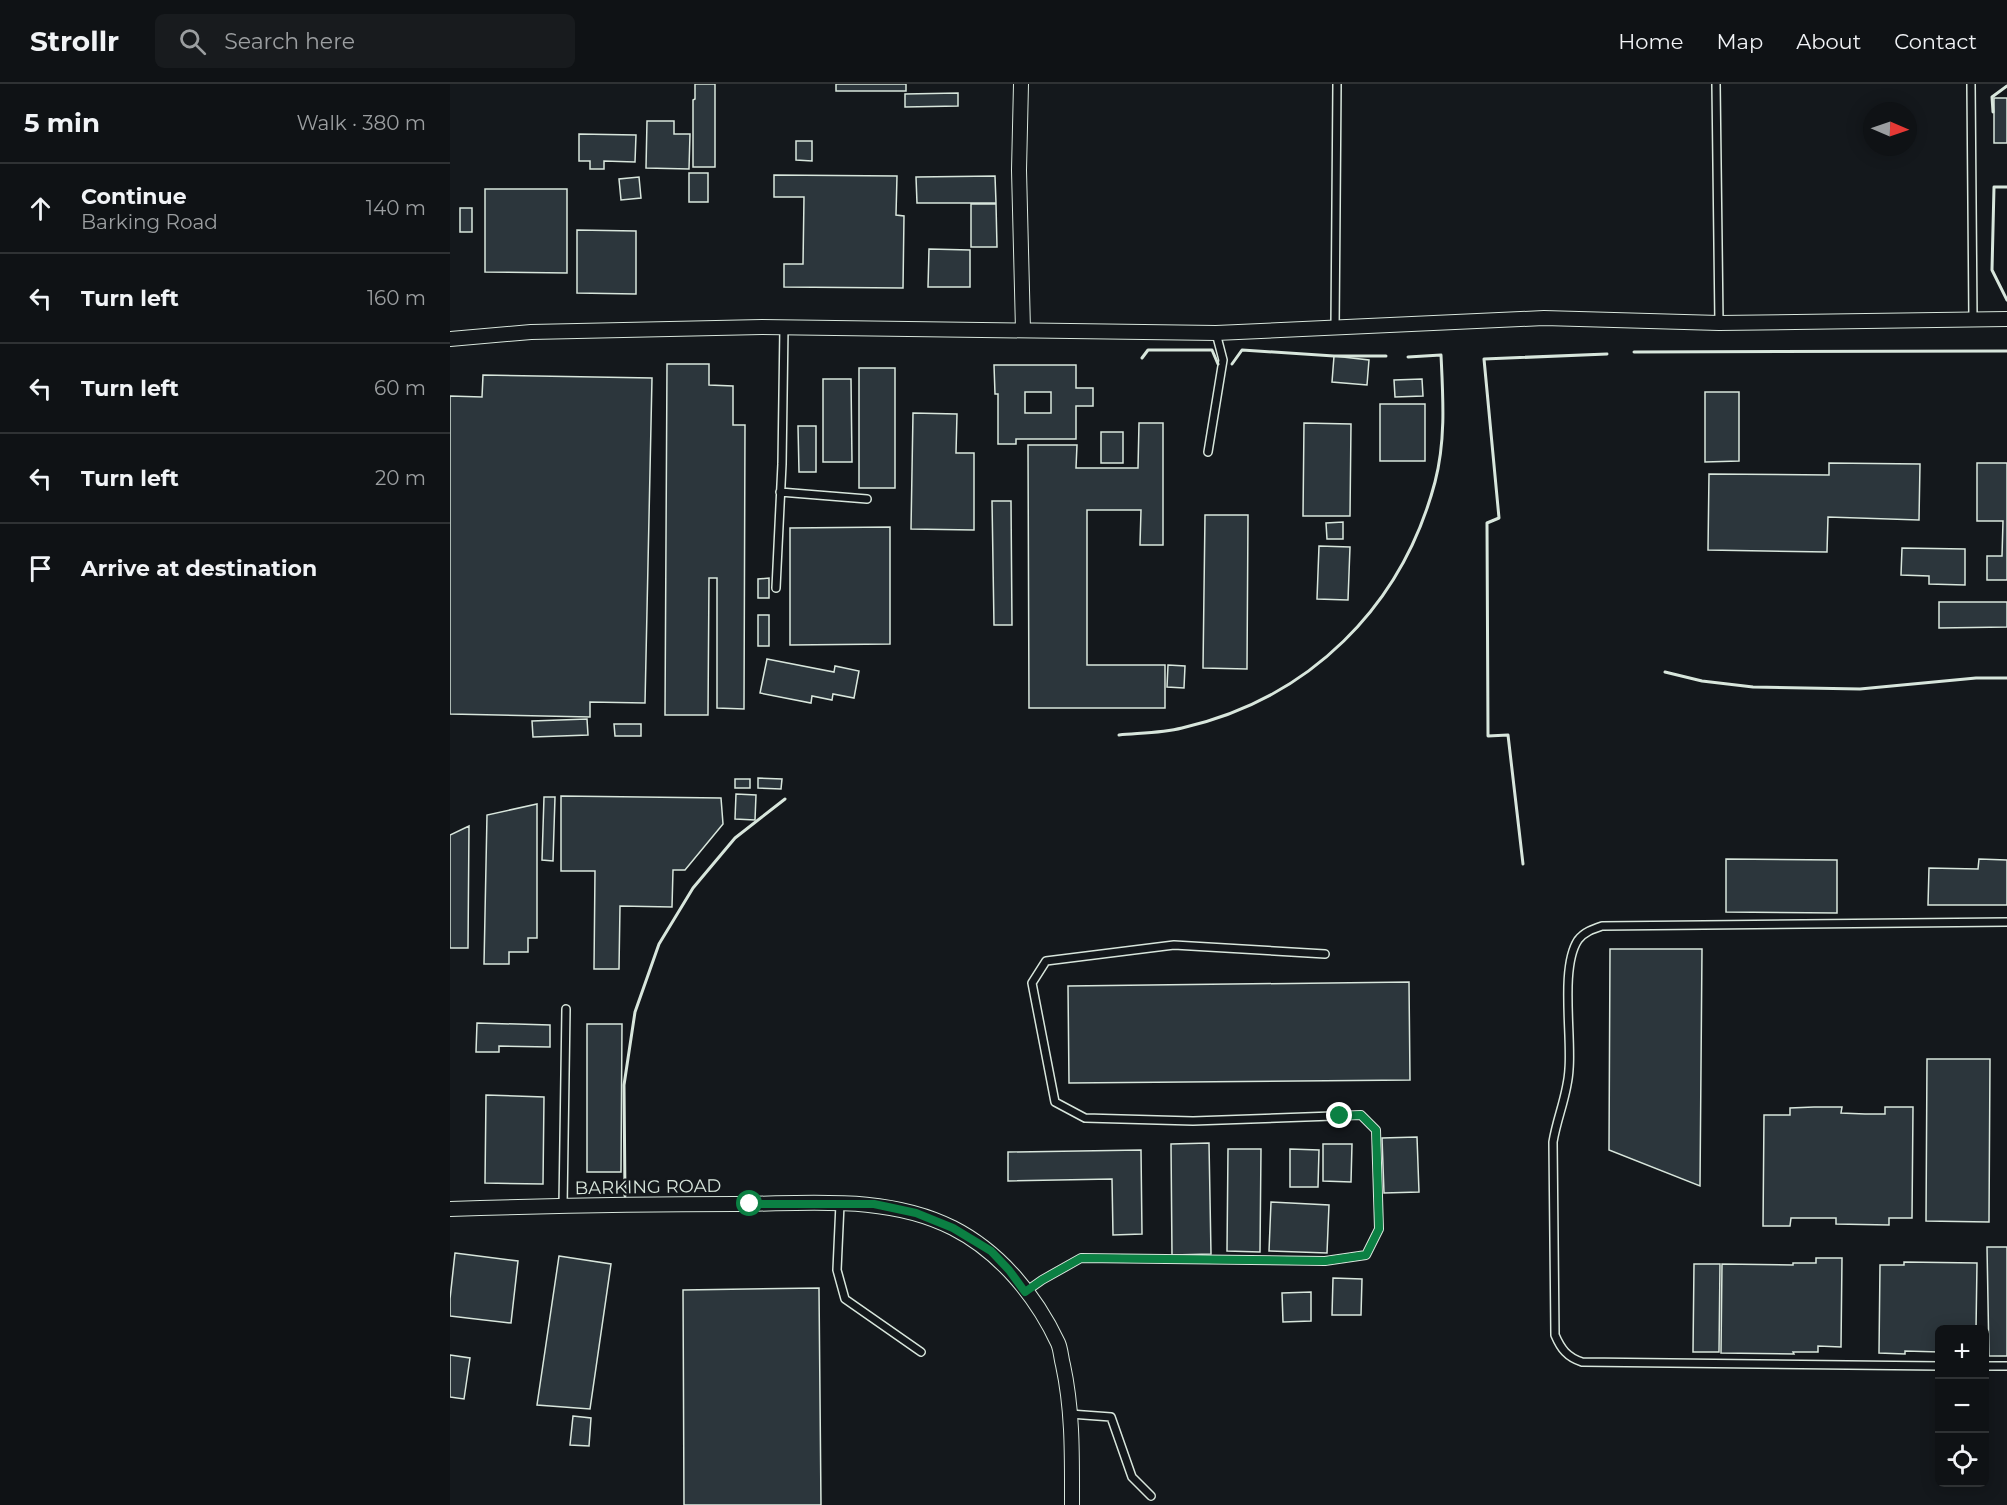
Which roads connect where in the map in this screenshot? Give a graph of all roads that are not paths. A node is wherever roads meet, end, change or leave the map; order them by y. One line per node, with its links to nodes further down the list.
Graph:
1 (1021, 84): 10 (street)
2 (1337, 84): 9 (lane)
3 (1716, 84): 7 (lane)
4 (1971, 84): 5 (lane)
5 (1973, 319): 6 (street); 7 (street)
6 (2007, 319)
7 (1719, 323): 9 (street)
8 (784, 327): 10 (street); 12 (street); 14 (lane)
9 (1335, 328): 11 (street)
10 (1023, 330): 11 (street)
11 (1216, 333): 13 (lane)
12 (450, 339)
13 (1208, 452)
14 (780, 492): 15 (lane); 16 (lane)
15 (867, 499)
16 (776, 588)
17 (2007, 922): 25 (lane)
18 (1325, 954): 23 (lane)
19 (566, 1009): 21 (lane)
20 (840, 1204): 21 (street, BARKING ROAD); 23 (street, BARKING ROAD); 24 (lane)
21 (563, 1206): 22 (street, BARKING ROAD)
22 (450, 1209)
23 (1025, 1292): 28 (street, BARKING ROAD)
24 (921, 1352)
25 (1935, 1366)
26 (1989, 1366): 27 (lane)
27 (2007, 1366)
28 (1070, 1414): 29 (lane); 30 (street, BARKING ROAD)
29 (1151, 1496)
30 (1072, 1505)

